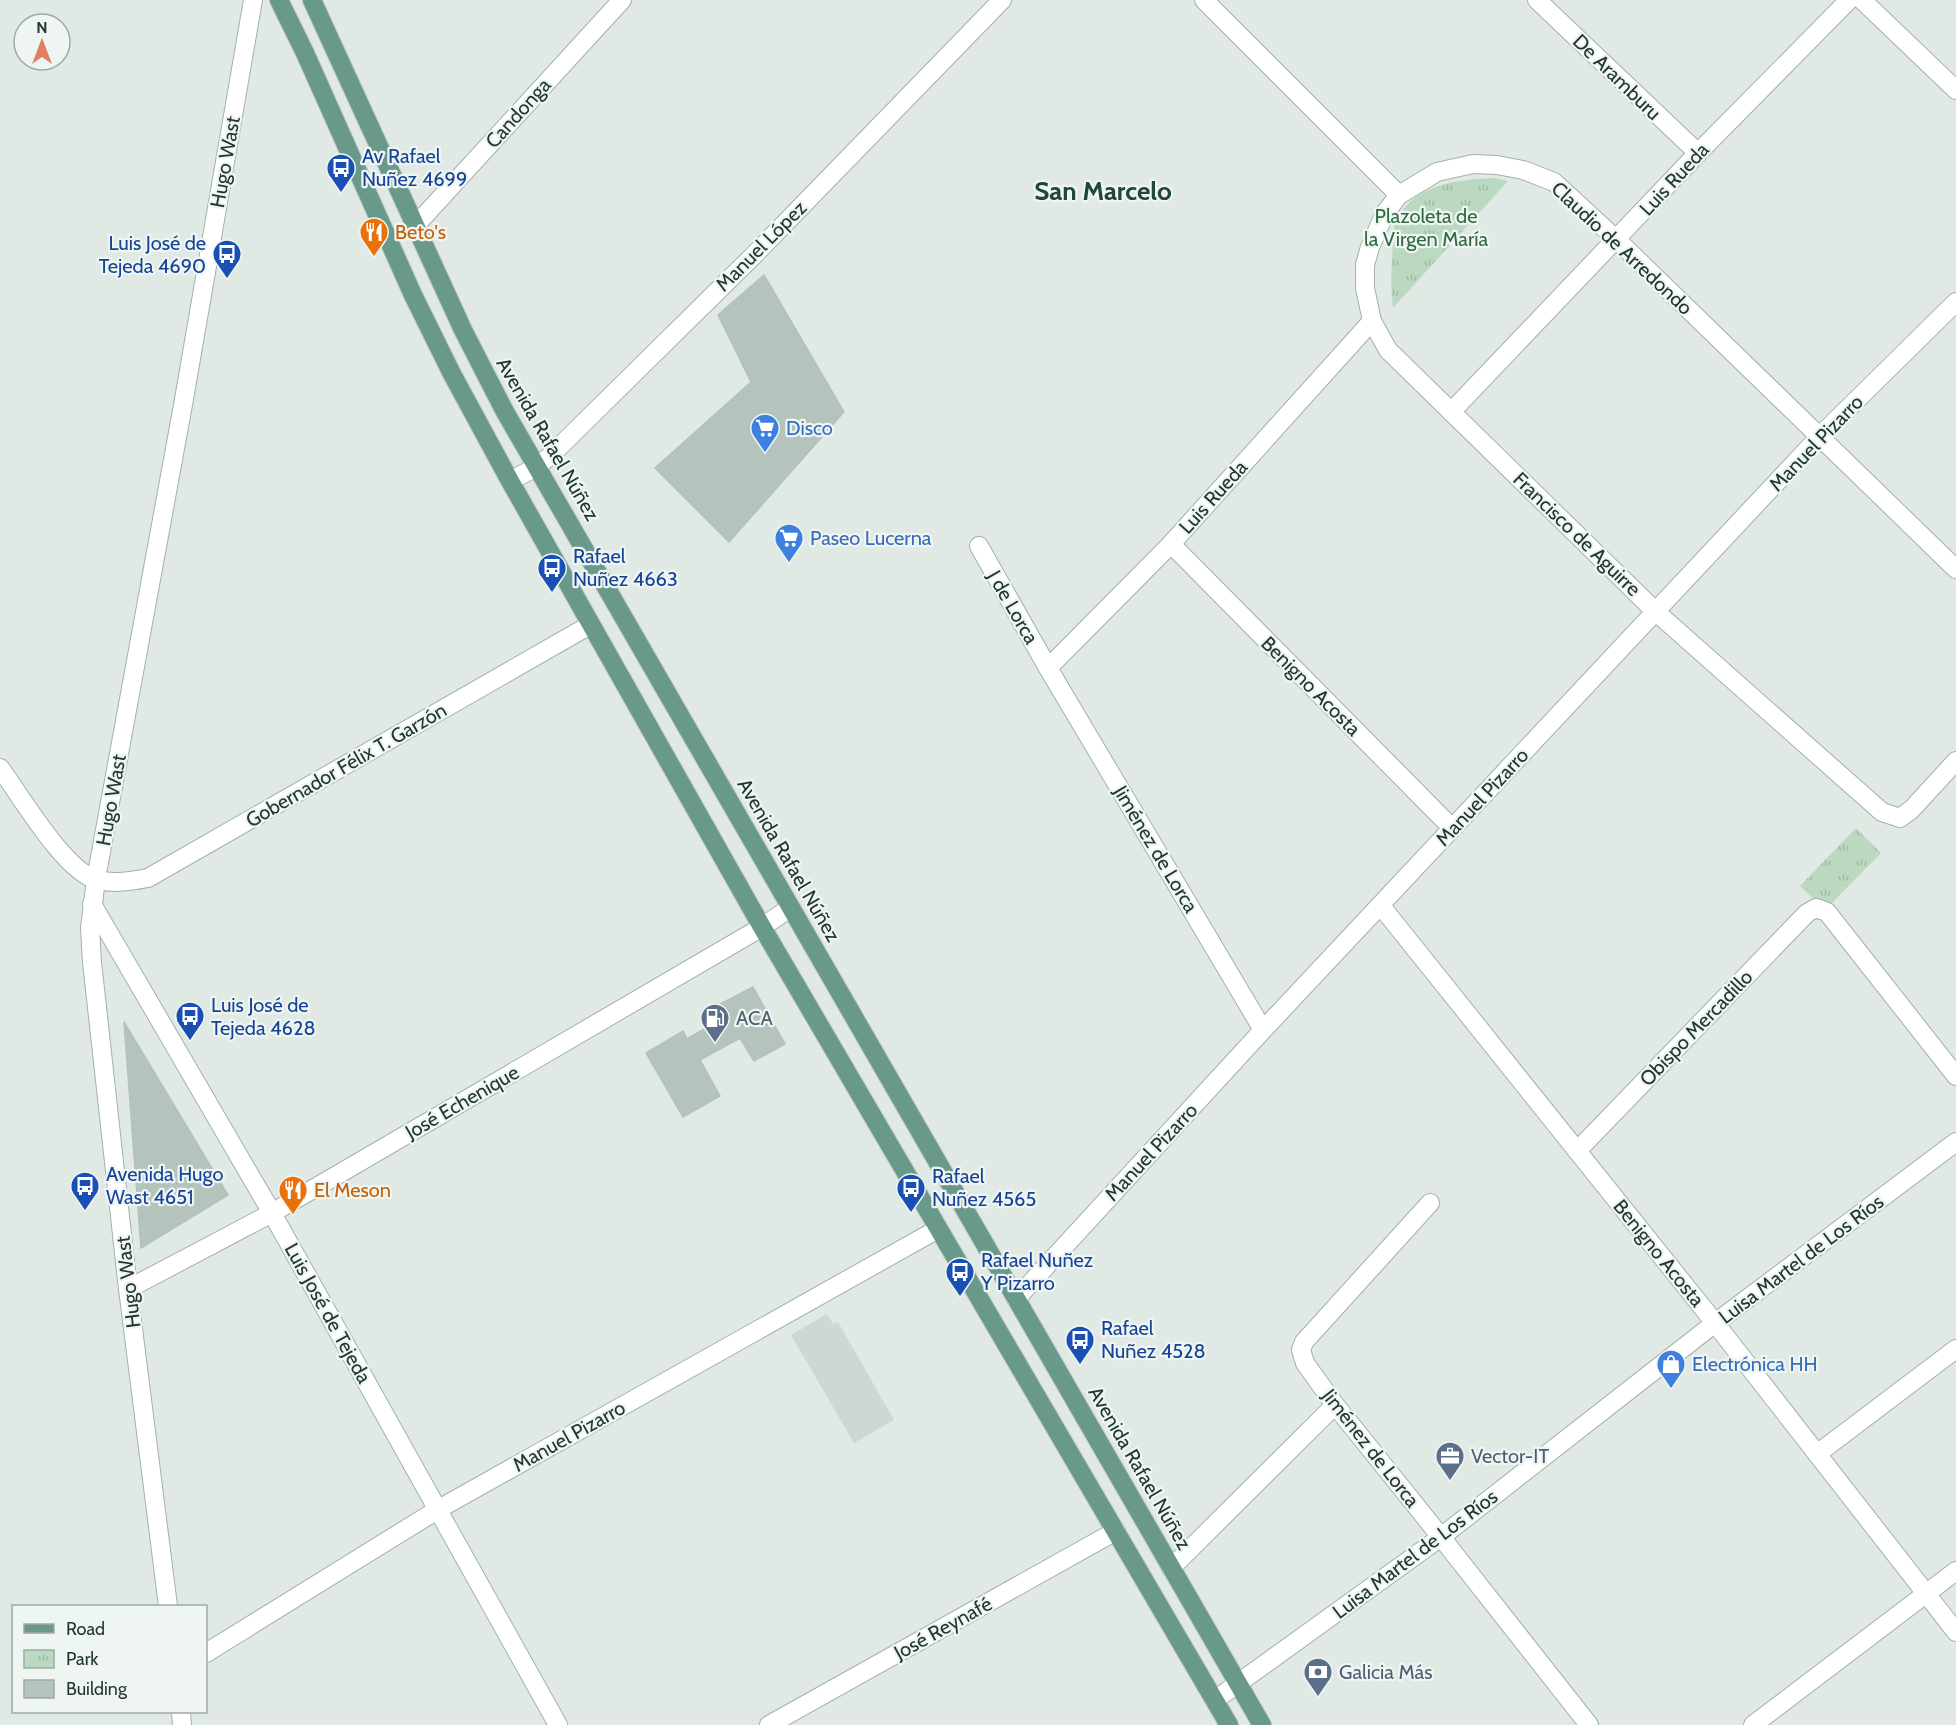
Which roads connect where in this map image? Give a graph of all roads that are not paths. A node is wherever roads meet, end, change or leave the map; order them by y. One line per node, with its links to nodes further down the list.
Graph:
1 (254, 0): 30 (street, Hugo Wast)
2 (279, 0): 20 (main road)
3 (312, 0): 13 (main road, Avenida Rafael Núñez)
4 (622, 0): 13 (street, Candonga)
5 (1002, 0): 19 (street, Manuel López)
6 (1204, 0): 12 (street)
7 (1537, 0): 11 (street, De Aramburu)
8 (1849, 0): 11 (street, Luis Rueda)
9 (1863, 0): 10 (street)
10 (1956, 90)
11 (1698, 153): 14 (street, Luis Rueda)
12 (1399, 195): 14 (street, Claudio de Arredondo); 16 (street, Francisco de Aguirre)
13 (415, 226): 19 (main road, Avenida Rafael Núñez)
14 (1617, 240): 17 (street, Luis Rueda); 18 (street, Claudio de Arredondo)
15 (1956, 302): 18 (street, Manuel Pizarro)
16 (1372, 321): 17 (street, Francisco de Aguirre); 21 (street, Luis Rueda)
17 (1451, 412): 24 (street, Francisco de Aguirre)
18 (1820, 436): 23 (street, Claudio de Arredondo); 24 (street, Manuel Pizarro)
19 (536, 466): 20 (street, Manuel López); 33 (main road, Avenida Rafael Núñez)
20 (510, 481): 25 (main road)
21 (1171, 544): 26 (street, Luis Rueda); 29 (street, Benigno Acosta)
22 (979, 546): 26 (street, J de Lorca)
23 (1956, 569)
24 (1656, 612): 27 (street, Francisco de Aguirre); 29 (street, Manuel Pizarro)
25 (590, 625): 30 (street, Gobernador Félix T. Garzón); 34 (main road)
26 (1048, 668): 35 (street, Jiménez de Lorca)
27 (1956, 761)
28 (0, 768): 30 (street)
29 (1452, 828): 32 (street, Manuel Pizarro)
30 (96, 879): 31 (street, Hugo Wast)
31 (92, 904): 40 (street, Luis José de Tejeda); 42 (street, Hugo Wast)
32 (1381, 906): 35 (street, Manuel Pizarro); 38 (street, Benigno Acosta)
33 (790, 908): 34 (street, José Echenique); 43 (main road, Avenida Rafael Núñez)
34 (762, 927): 40 (street, José Echenique); 41 (main road)
35 (1263, 1030): 43 (street, Manuel Pizarro)
36 (1956, 1076): 38 (street, Obispo Mercadillo)
37 (1956, 1142): 44 (street, Luisa Martel de Los Ríos)
38 (1578, 1151): 44 (street, Benigno Acosta)
39 (1430, 1203): 46 (street, Jiménez de Lorca)
40 (272, 1213): 42 (street, José Echenique); 48 (street, Luis José de Tejeda)
41 (938, 1229): 48 (street, Manuel Pizarro); 49 (main road)
42 (128, 1289): 54 (street, Hugo Wast)
43 (1016, 1299): 51 (main road, Avenida Rafael Núñez)
44 (1715, 1323): 47 (street, Benigno Acosta); 50 (street, Luisa Martel de Los Ríos)
45 (1956, 1349): 47 (street)
46 (1335, 1405): 50 (street, Jiménez de Lorca); 51 (street)
47 (1817, 1454): 53 (street, Benigno Acosta)
48 (437, 1510): 56 (street, Manuel Pizarro); 59 (street, Luis José de Tejeda)
49 (1116, 1531): 58 (main road); 60 (street, José Reynafé)
50 (1441, 1537): 57 (street, Luisa Martel de Los Ríos); 63 (street, Jiménez de Lorca)
51 (1171, 1568): 57 (main road, Avenida Rafael Núñez)
52 (1956, 1571): 53 (street)
53 (1926, 1594): 55 (street, Benigno Acosta); 64 (street)
54 (168, 1605)
55 (1956, 1632)
56 (207, 1652)
57 (1239, 1684): 58 (street, Luisa Martel de Los Ríos); 62 (main road, Avenida Rafael Núñez)
58 (1215, 1700): 61 (main road)
59 (558, 1725)
60 (770, 1725)
61 (1229, 1725)
62 (1262, 1725)
63 (1589, 1725)
64 (1753, 1725)

